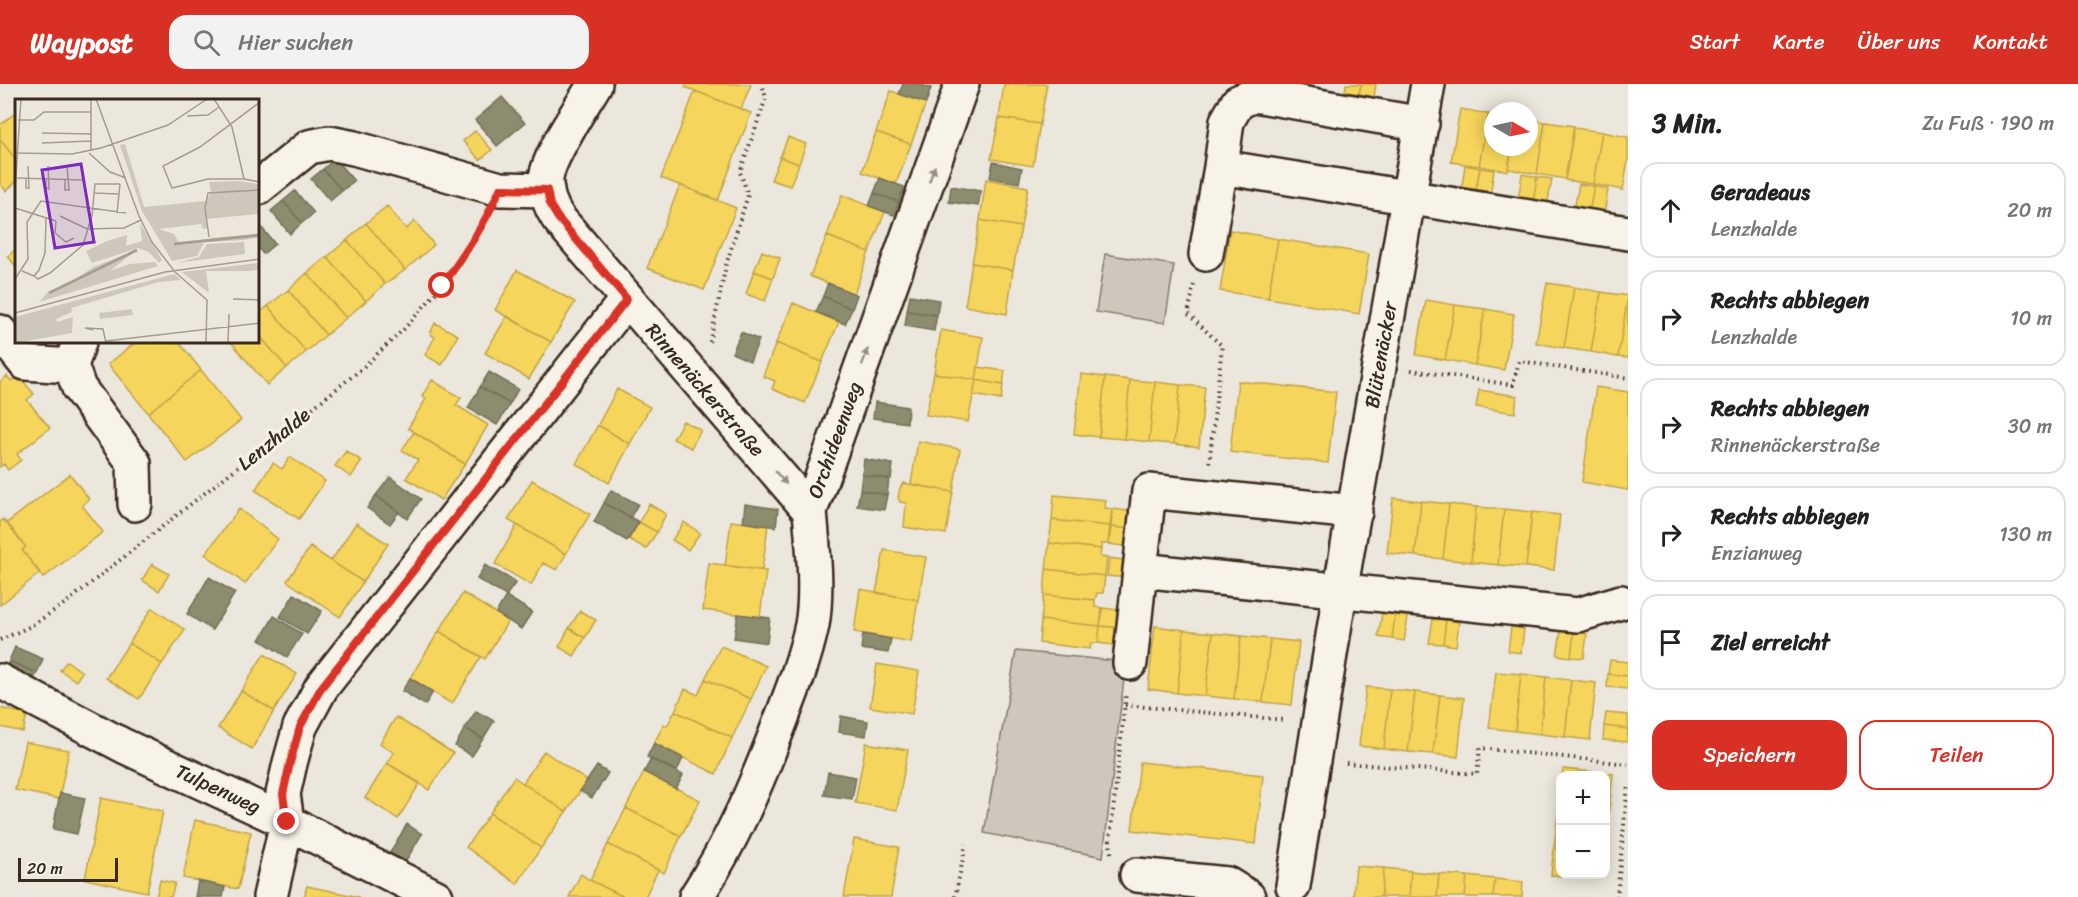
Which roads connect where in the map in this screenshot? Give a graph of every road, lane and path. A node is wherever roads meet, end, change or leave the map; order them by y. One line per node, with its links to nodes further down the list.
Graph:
1 (596, 84): 9 (street, Rinnenäckerstraße)
2 (762, 84): 18 (path)
3 (962, 84): 21 (street, Orchideenweg, one-way to 3)
4 (1428, 84): 5 (street, Blütenäcker)
5 (1422, 124): 6 (street); 10 (street, Blütenäcker)
6 (1221, 167): 10 (street); 12 (street)
7 (260, 186): 8 (street)
8 (500, 189): 9 (street); 26 (path, Lenzhalde)
9 (547, 190): 13 (street, Rinnenäckerstraße)
10 (1409, 198): 11 (street); 16 (street, Blütenäcker)
11 (1628, 233)
12 (1206, 254): 19 (path)
13 (627, 299): 18 (street, Rinnenäckerstraße); 34 (street)
14 (0, 332): 15 (street)
15 (75, 354): 20 (street)
16 (1379, 365): 17 (path); 22 (street, Blütenäcker)
17 (1628, 378)
18 (702, 386): 21 (street, Rinnenäckerstraße, one-way to 21)
19 (1205, 496): 22 (street); 23 (street)
20 (135, 504)
21 (810, 511): 40 (street, Orchideenweg)
22 (1354, 512): 24 (street, Blütenäcker)
23 (1140, 570): 24 (street); 27 (street)
24 (1340, 592): 25 (street); 30 (street, Blütenäcker)
25 (1621, 602)
26 (0, 640)
27 (1130, 663): 29 (path)
28 (0, 681): 34 (street, Tulpenweg)
29 (1125, 705): 30 (path); 36 (path)
30 (1319, 724): 31 (street, Blütenäcker)
31 (1312, 760): 32 (path); 37 (street, Blütenäcker)
32 (1628, 764)
33 (1628, 784): 43 (path)
34 (287, 822): 38 (street); 39 (street, Tulpenweg)
35 (966, 844): 41 (path)
36 (1137, 875): 42 (street)
37 (1300, 891): 42 (street)
38 (270, 897)
39 (436, 897)
40 (696, 897)
41 (956, 897)
42 (1249, 897)
43 (1617, 897)

